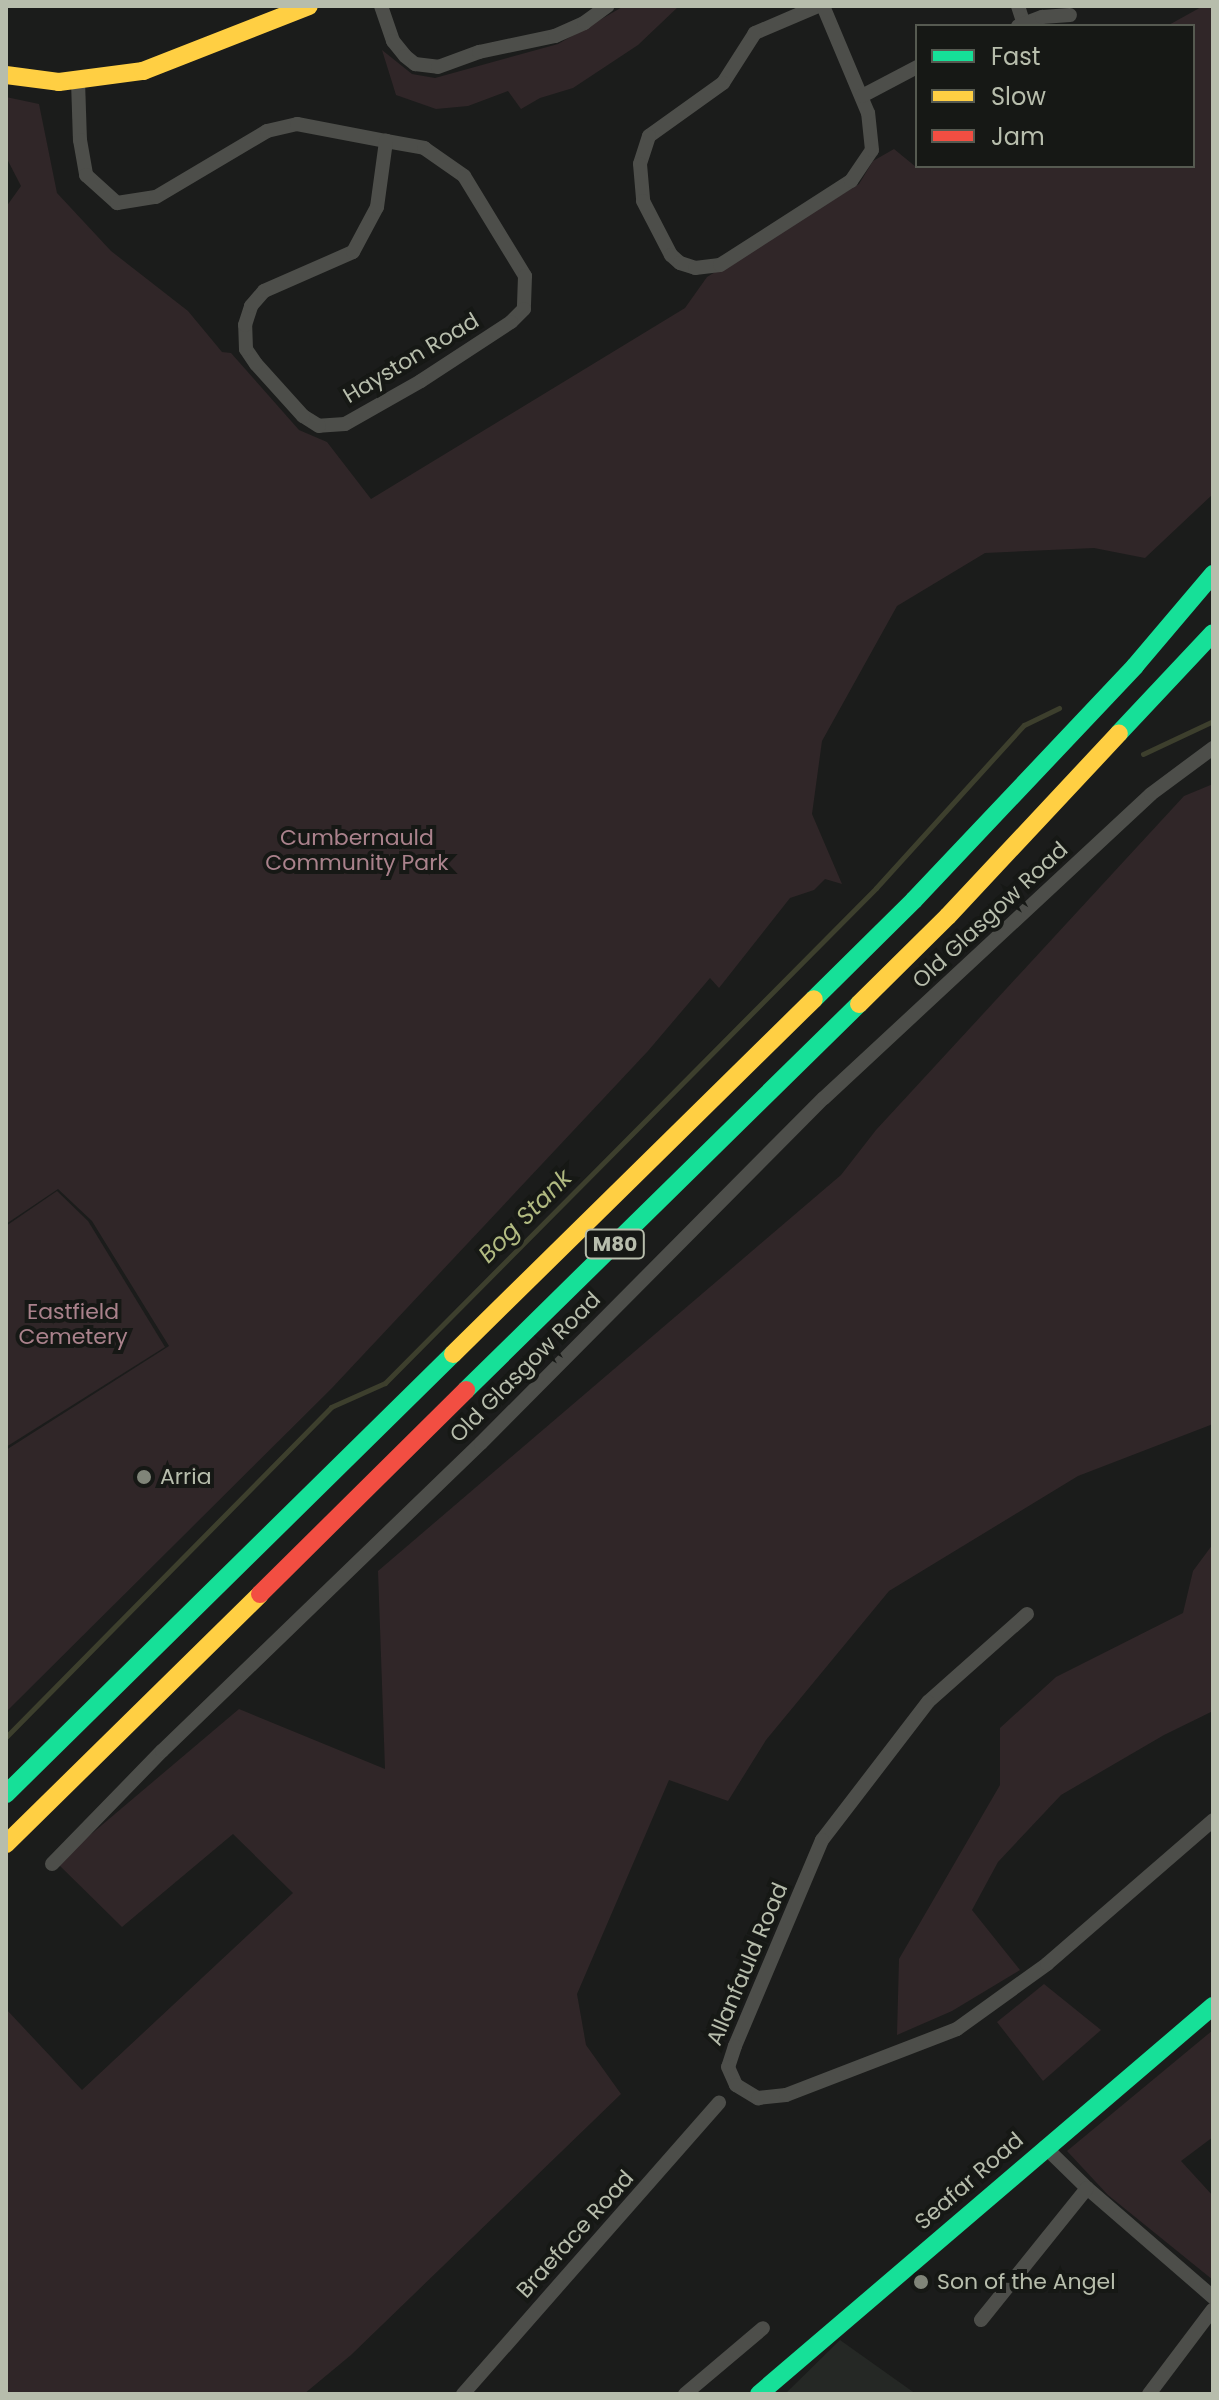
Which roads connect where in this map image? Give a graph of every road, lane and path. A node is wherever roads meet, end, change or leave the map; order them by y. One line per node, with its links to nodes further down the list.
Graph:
1 (309, 6): 9 (main road)
2 (381, 6): 3 (street)
3 (607, 6)
4 (820, 6): 10 (street); 10 (street)
5 (1070, 15): 6 (street)
6 (1024, 24)
7 (915, 68): 10 (street)
8 (6, 75): 9 (main road)
9 (78, 81): 11 (street, Hayston Road)
10 (862, 96)
11 (386, 141): 11 (street, Hayston Road)
12 (1213, 574): 16 (main road, M80)
13 (1213, 633): 18 (main road, M80)
14 (1213, 748): 19 (street, Old Glasgow Road)
15 (1027, 1614): 17 (street, Allanfauld Road)
16 (6, 1794)
17 (1213, 1820)
18 (6, 1844)
19 (52, 1864)
20 (1213, 2006): 22 (main road, Seafar Road)
21 (719, 2103): 28 (street, Braeface Road)
22 (1045, 2147): 23 (street); 30 (main road, Seafar Road)
23 (1087, 2188): 24 (street); 26 (street)
24 (1213, 2297)
25 (1213, 2309): 31 (street)
26 (981, 2320)
27 (763, 2328): 29 (street)
28 (463, 2394)
29 (685, 2394)
30 (759, 2394)
31 (1149, 2394)

